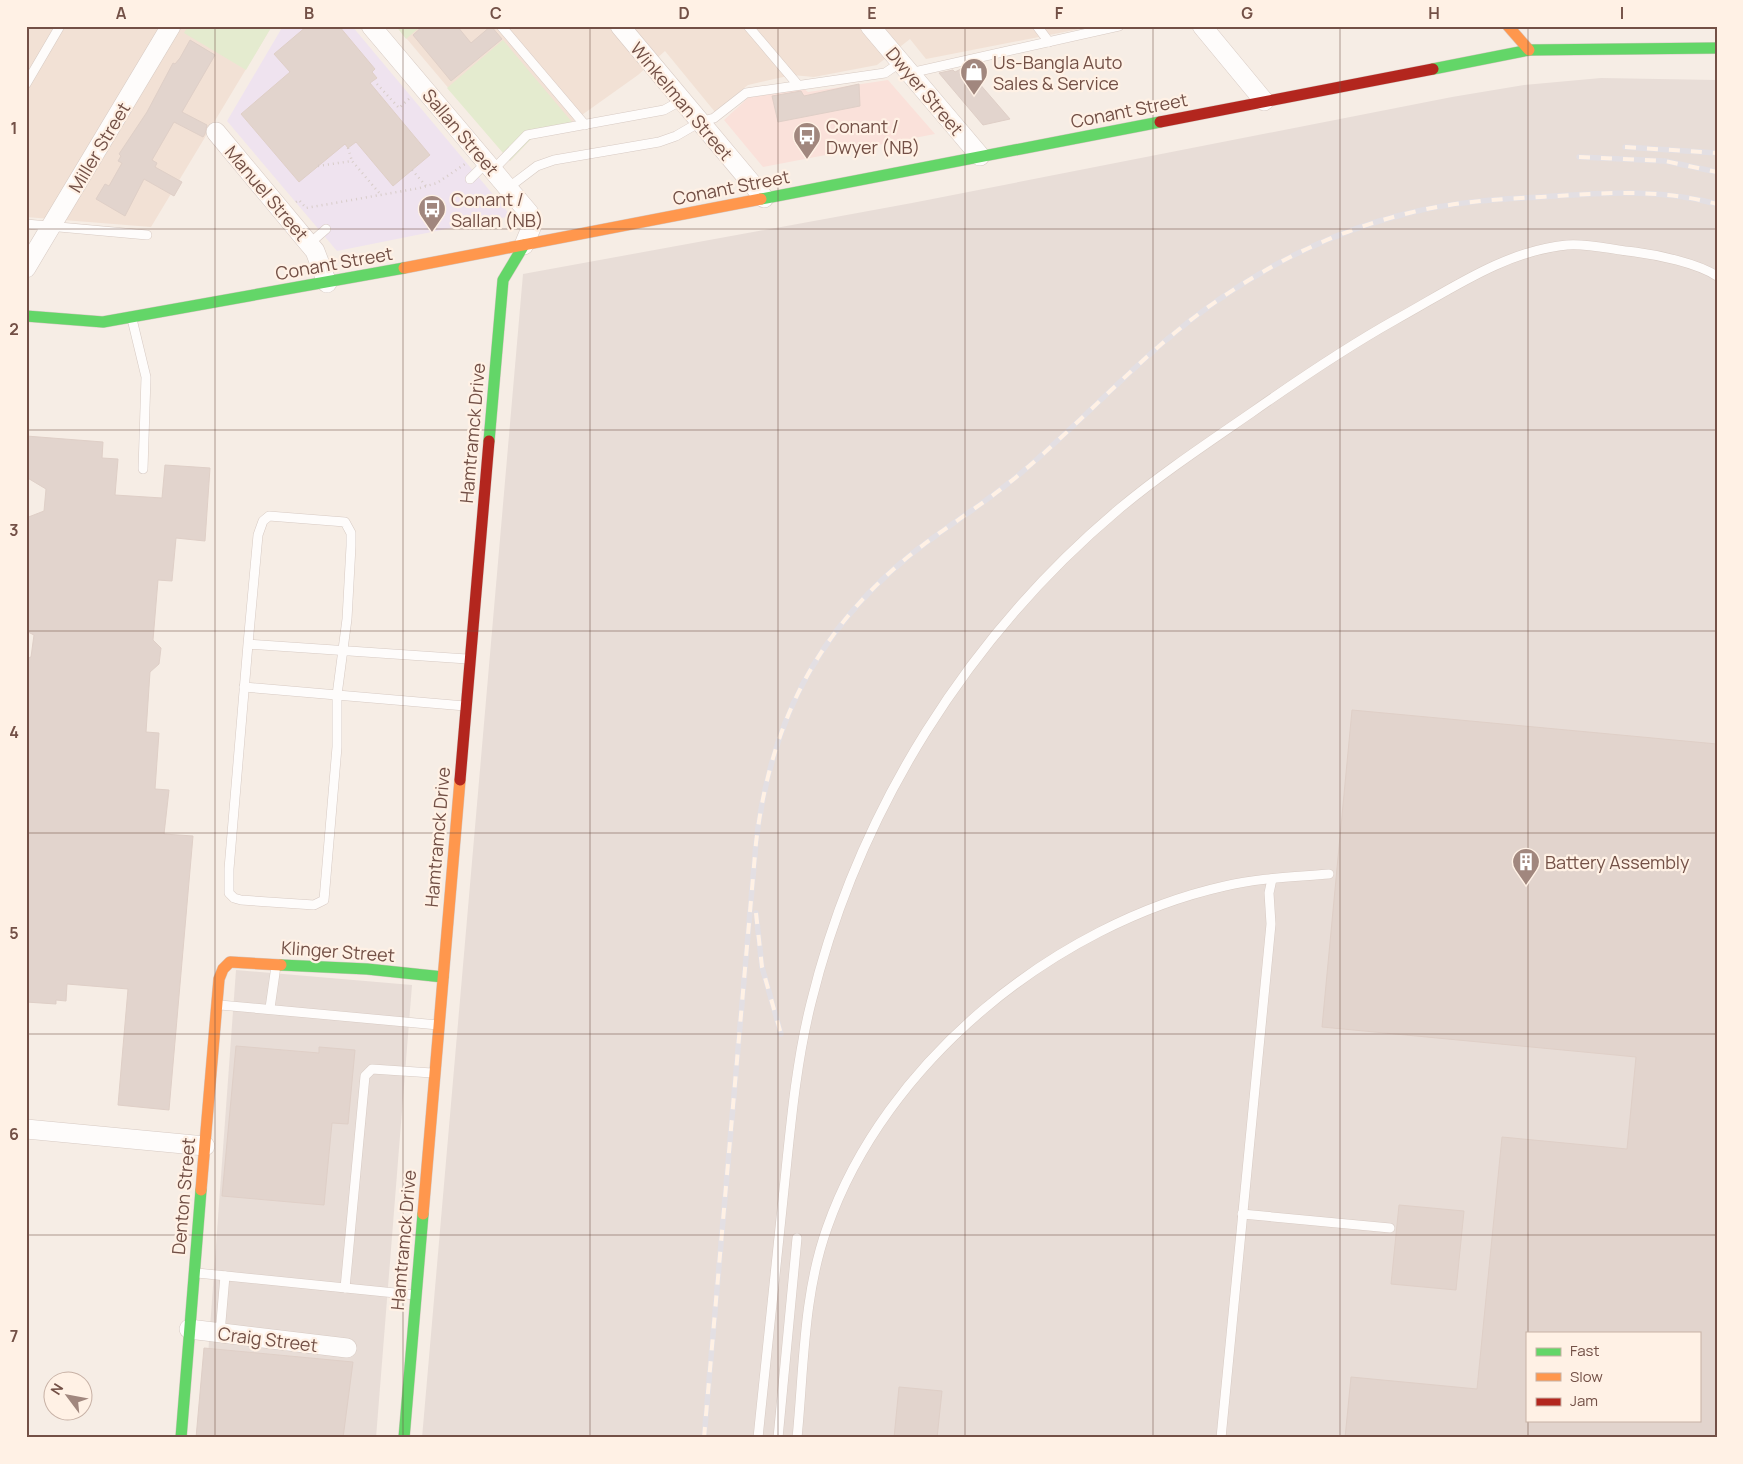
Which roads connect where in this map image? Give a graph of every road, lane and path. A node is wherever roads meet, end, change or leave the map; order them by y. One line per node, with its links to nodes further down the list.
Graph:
1 (60, 26): 17 (lane)
2 (171, 26): 39 (street, Miller Street)
3 (371, 26): 29 (street, Sallan Street)
4 (501, 26): 24 (lane)
5 (620, 26): 21 (street, Winkelman Street)
6 (748, 26): 19 (lane)
7 (870, 26): 16 (street, Dwyer Street)
8 (1037, 26): 13 (lane)
9 (1119, 26): 13 (lane)
10 (1202, 26): 22 (street)
11 (1508, 26): 15 (street)
12 (1518, 26): 15 (street)
13 (1049, 42): 16 (lane)
14 (1717, 48): 15 (street, Conant Street)
15 (1530, 50): 22 (street, Conant Street)
16 (905, 68): 19 (lane); 27 (street, Dwyer Street)
17 (26, 84)
18 (377, 84): 20 (path)
19 (798, 85): 23 (lane)
20 (413, 95)
21 (682, 100): 23 (street, Winkelman Street); 24 (lane)
22 (1264, 101): 27 (street, Conant Street)
23 (700, 122): 34 (lane); 36 (street, Winkelman Street)
24 (585, 125): 29 (lane)
25 (216, 132): 42 (street, Manuel Street)
26 (348, 148): 28 (path)
27 (980, 156): 36 (street, Conant Street)
28 (352, 161): 30 (path); 35 (path)
29 (483, 164): 32 (lane); 33 (path); 34 (street, Sallan Street)
30 (318, 166)
31 (412, 170): 33 (path)
32 (470, 179)
33 (426, 187): 35 (path)
34 (508, 188): 43 (street, Sallan Street)
35 (381, 195): 37 (path)
36 (764, 198): 43 (street, Conant Street)
37 (293, 204)
38 (26, 224): 39 (lane)
39 (51, 227): 41 (lane); 44 (street, Miller Street)
40 (326, 229): 42 (lane)
41 (147, 235)
42 (309, 244): 46 (street, Manuel Street)
43 (524, 245): 46 (street, Conant Street); 52 (street, Hamtramck Drive)
44 (26, 268)
45 (1717, 276): 79 (lane)
46 (327, 283): 48 (street, Conant Street)
47 (26, 316): 48 (street, Conant Street)
48 (132, 316): 49 (lane)
49 (143, 469)
50 (248, 644): 51 (lane); 51 (lane); 53 (lane)
51 (342, 650): 52 (lane); 54 (lane)
52 (470, 659): 55 (street, Hamtramck Drive)
53 (244, 687): 54 (lane); 54 (lane)
54 (337, 695): 55 (lane)
55 (466, 706): 60 (street, Hamtramck Drive)
56 (1328, 874): 57 (lane)
57 (1272, 879): 67 (lane); 81 (lane)
58 (230, 962): 59 (street, Klinger Street); 61 (street, Denton Street)
59 (277, 964): 60 (street, Klinger Street); 62 (lane)
60 (443, 977): 63 (street, Hamtramck Drive)
61 (217, 1004): 62 (lane); 66 (street, Denton Street)
62 (270, 1008): 63 (lane)
63 (439, 1025): 64 (street, Hamtramck Drive)
64 (435, 1074): 72 (lane); 73 (street, Hamtramck Drive)
65 (26, 1128): 66 (street)
66 (206, 1146): 70 (street, Denton Street)
67 (1242, 1214): 68 (lane); 82 (lane)
68 (1390, 1228)
69 (797, 1238): 80 (lane)
70 (194, 1273): 71 (lane); 74 (street, Denton Street)
71 (225, 1276): 72 (lane); 75 (lane)
72 (345, 1288): 73 (lane)
73 (416, 1295): 78 (street, Hamtramck Drive)
74 (189, 1329): 75 (street, Craig Street); 77 (street, Denton Street)
75 (220, 1333): 76 (street, Craig Street)
76 (348, 1348)
77 (181, 1438)
78 (404, 1438)
79 (758, 1438)
80 (778, 1438)
81 (797, 1438)
82 (1221, 1438)

